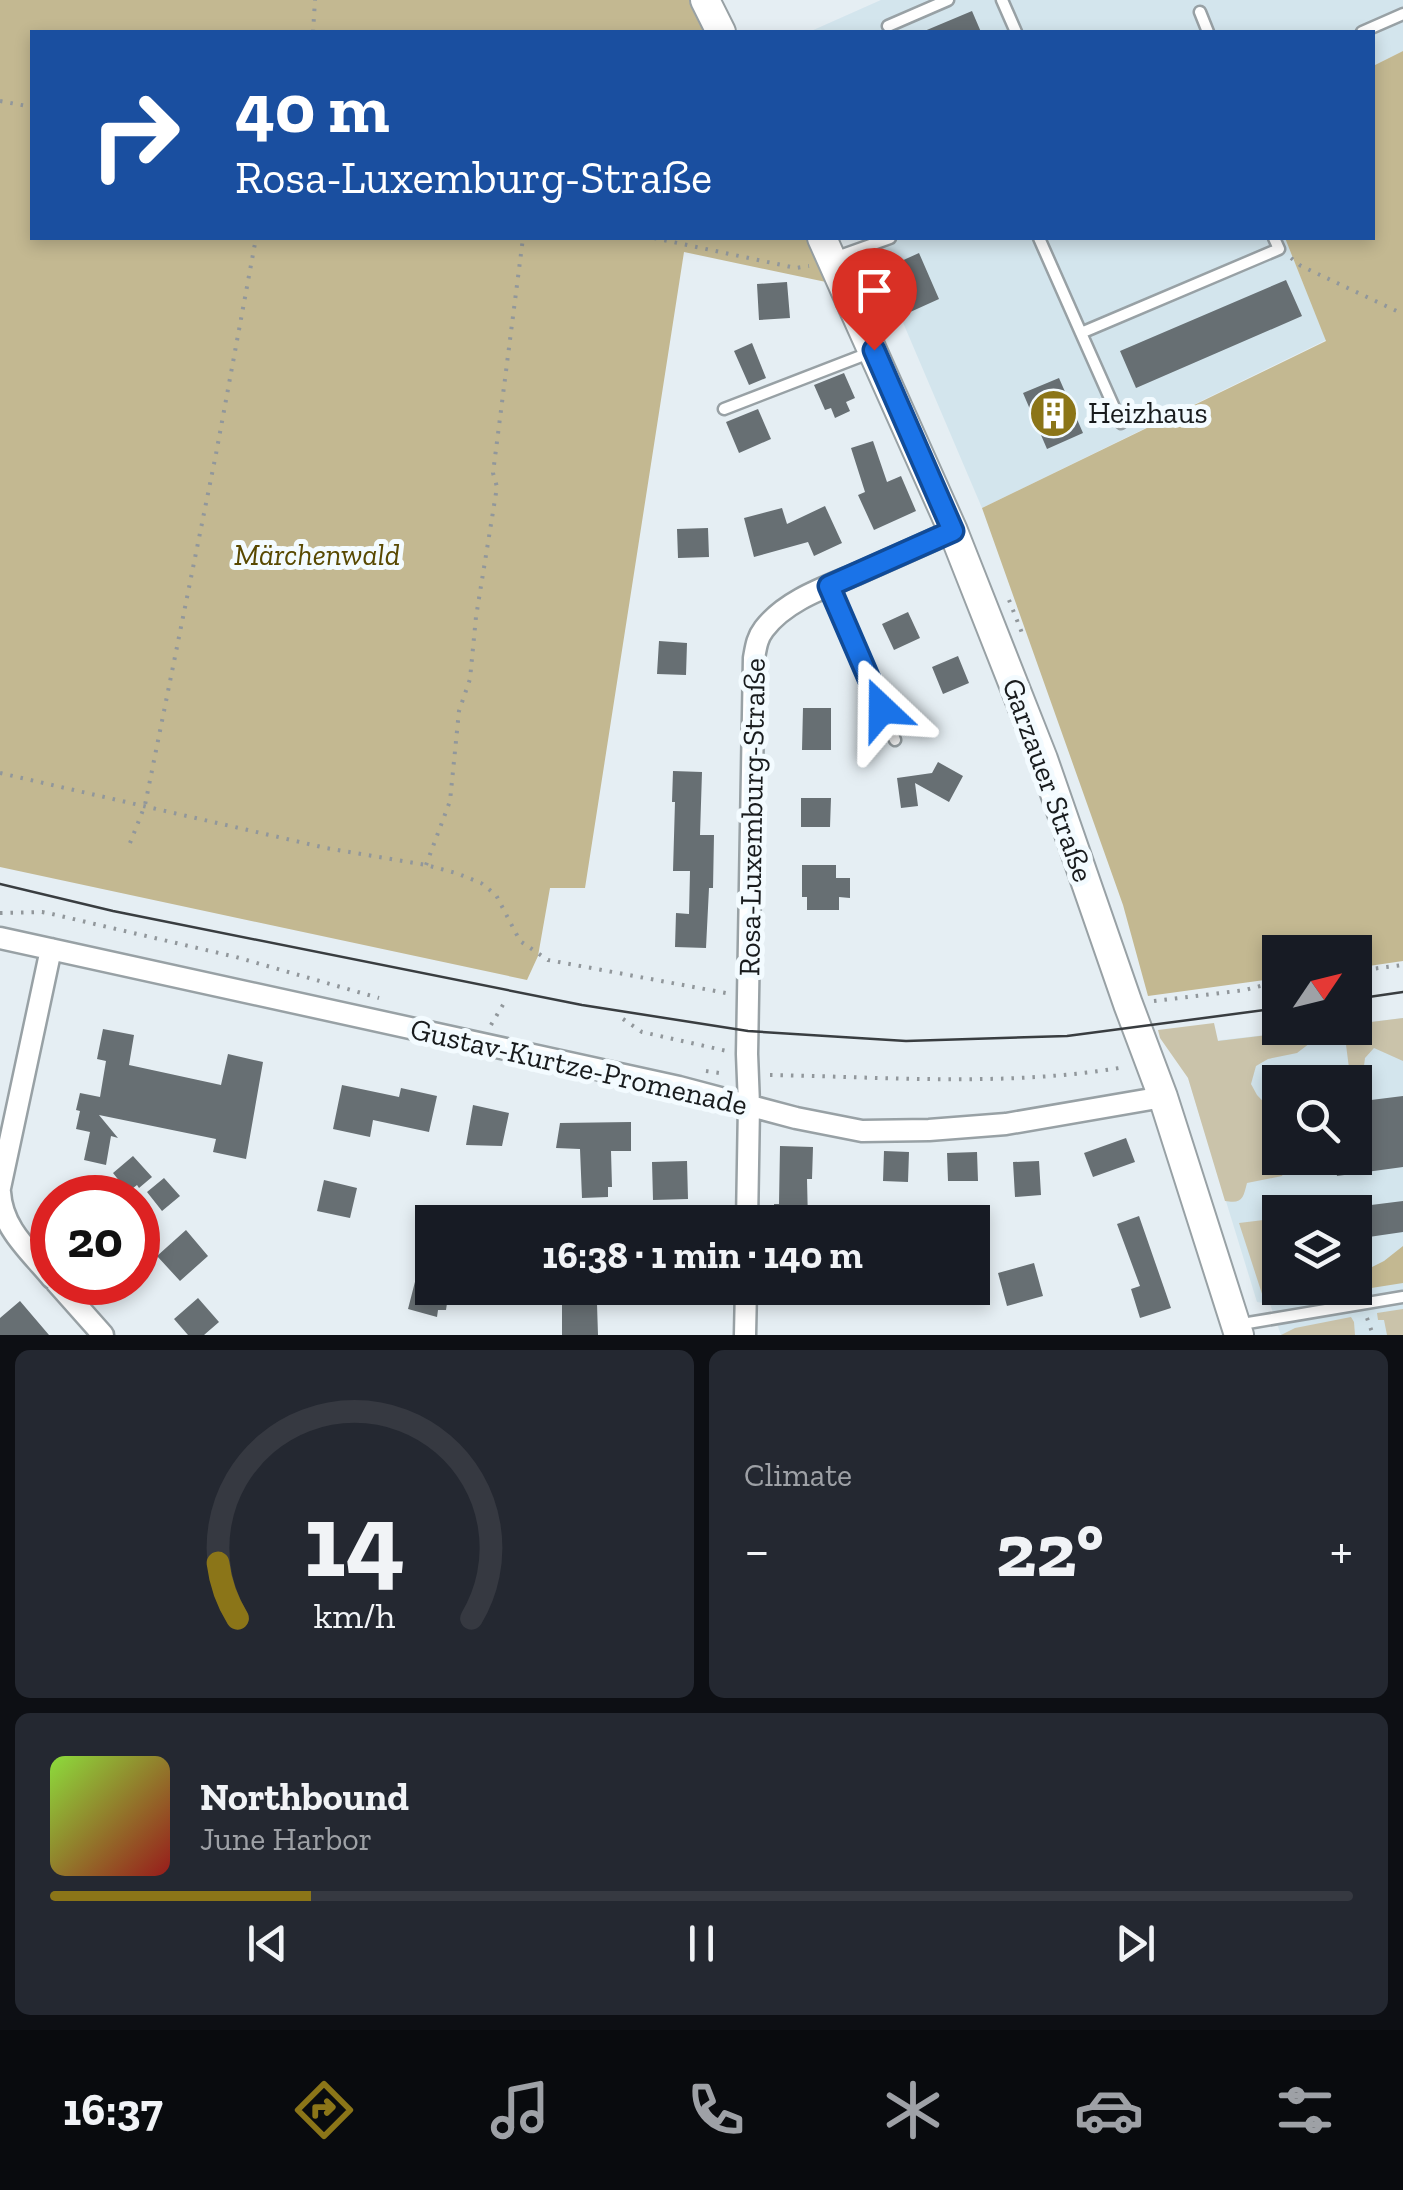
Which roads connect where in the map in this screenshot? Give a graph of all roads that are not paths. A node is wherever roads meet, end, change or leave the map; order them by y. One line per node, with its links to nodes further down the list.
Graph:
1 (705, 0): 7 (street)
2 (948, 0): 6 (lane)
3 (1002, 0): 8 (lane)
4 (1200, 12): 9 (lane)
5 (1403, 14): 10 (lane)
6 (888, 26)
7 (720, 30)
8 (1015, 30)
9 (1207, 30)
10 (1367, 30)
11 (877, 240): 14 (lane)
12 (1040, 240): 15 (lane)
13 (1275, 240): 15 (lane)
14 (827, 248): 16 (street, Garzauer Straße)
15 (1081, 333): 18 (lane)
16 (874, 350): 17 (lane); 19 (street, Garzauer Straße)
17 (724, 409)
18 (1121, 423)
19 (953, 531): 20 (street, Rosa-Luxemburg-Straße); 24 (street, Garzauer Straße)
20 (829, 586): 21 (lane); 25 (street, Rosa-Luxemburg-Straße)
21 (895, 740)
22 (0, 938): 23 (street, Gustav-Kurtze-Promenade)
23 (51, 949): 25 (street, Gustav-Kurtze-Promenade); 26 (street)
24 (1163, 1097): 25 (street, Gustav-Kurtze-Promenade); 32 (street, Garzauer Straße)
25 (749, 1105): 27 (street, Rosa-Luxemburg-Straße)
26 (0, 1190): 28 (street)
27 (747, 1205)
28 (30, 1252)
29 (1403, 1297): 32 (lane)
30 (76, 1305): 33 (street)
31 (746, 1305): 34 (street)
32 (1237, 1330)
33 (103, 1335)
34 (745, 1335)

